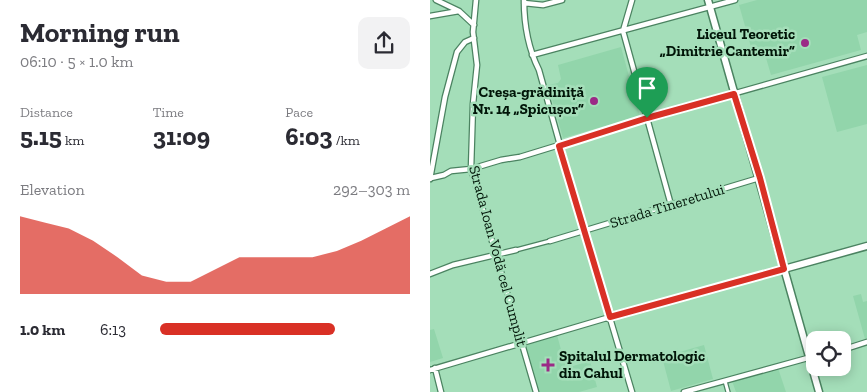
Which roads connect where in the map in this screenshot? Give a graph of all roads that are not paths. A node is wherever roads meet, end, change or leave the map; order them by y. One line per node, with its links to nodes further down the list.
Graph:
1 (436, 0): 8 (street)
2 (476, 0): 10 (street, Strada Ioan Vodă cel Cumplit)
3 (562, 0): 6 (street)
4 (632, 0): 11 (street)
5 (735, 0): 7 (street)
6 (524, 1): 13 (street)
7 (709, 4): 11 (street); 15 (main road)
8 (459, 11): 9 (street); 10 (street)
9 (430, 16)
10 (474, 25): 12 (street, Strada Ioan Vodă cel Cumplit)
11 (623, 31): 13 (street); 16 (street)
12 (474, 38): 18 (street, Strada Ioan Vodă cel Cumplit); 20 (street)
13 (532, 55): 17 (street)
14 (867, 56): 15 (street)
15 (734, 94): 16 (street); 19 (main road)
16 (647, 118): 17 (street); 21 (street)
17 (559, 146): 18 (street); 22 (street)
18 (471, 169): 20 (street); 26 (street, Strada Ioan Vodă cel Cumplit)
19 (760, 178): 21 (street, Strada Tineretului); 27 (main road)
20 (430, 179)
21 (671, 205): 22 (street, Strada Tineretului)
22 (584, 231): 23 (street, Strada Tineretului); 29 (street)
23 (550, 241): 25 (street, Strada Tineretului)
24 (867, 246): 27 (main road)
25 (516, 250): 26 (street, Strada Tineretului)
26 (496, 256): 28 (street, Strada Tineretului); 32 (street, Strada Ioan Vodă cel Cumplit)
27 (784, 269): 29 (street); 30 (main road)
28 (430, 274)
29 (610, 317): 32 (street); 40 (street)
30 (806, 338)
31 (867, 342): 33 (street)
32 (521, 343): 35 (street); 39 (street, Strada Ioan Vodă cel Cumplit)
33 (851, 347)
34 (806, 359): 37 (street)
35 (432, 369): 38 (street)
36 (816, 376): 43 (main road)
37 (725, 381): 41 (street); 42 (street)
38 (442, 392)
39 (536, 392)
40 (632, 392)
41 (684, 392)
42 (728, 392)
43 (819, 392)

